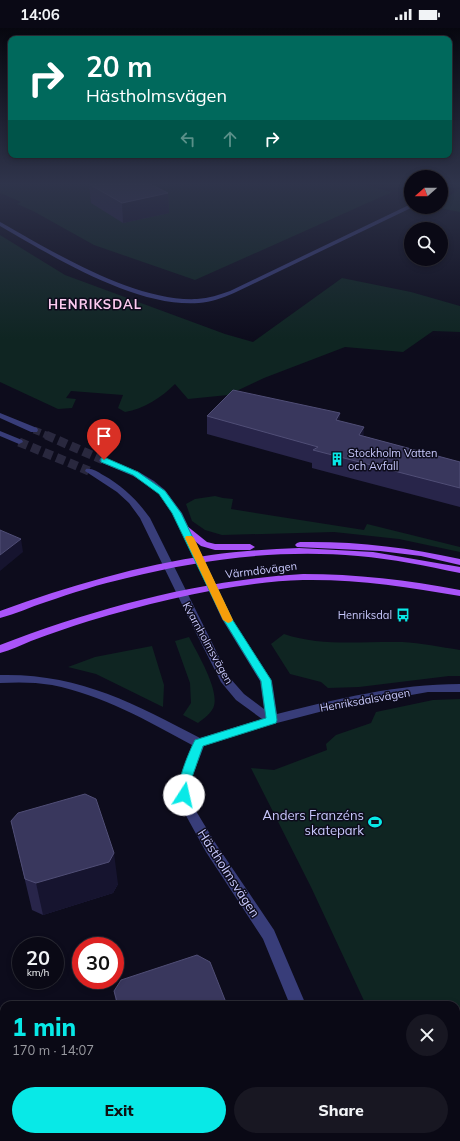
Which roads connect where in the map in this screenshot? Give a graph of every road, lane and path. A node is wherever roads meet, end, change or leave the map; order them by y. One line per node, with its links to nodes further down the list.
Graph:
1 (19, 235): 2 (street)
2 (351, 235)
3 (0, 415): 4 (street)
4 (34, 430)
5 (0, 433): 6 (street)
6 (19, 442)
7 (104, 460): 9 (street)
8 (89, 471): 12 (street, Kvarnholmsvägen)
9 (184, 528): 10 (street); 11 (main road)
10 (199, 560): 12 (main road, Värmdövägen); 13 (main road, Värmdövägen); 14 (street)
11 (460, 562)
12 (166, 565): 16 (street, Kvarnholmsvägen); 17 (main road, Värmdövägen)
13 (460, 570)
14 (213, 588): 15 (main road, Värmdövägen); 16 (main road, Värmdövägen); 21 (street)
15 (460, 593)
16 (182, 594): 18 (main road, Värmdövägen); 21 (street, Kvarnholmsvägen)
17 (0, 615)
18 (0, 649)
19 (0, 679): 22 (street)
20 (460, 688): 21 (street, Henriksdalsvägen)
21 (272, 720): 22 (street)
22 (199, 743): 23 (street, Hästholmsvägen)
23 (296, 1001)

